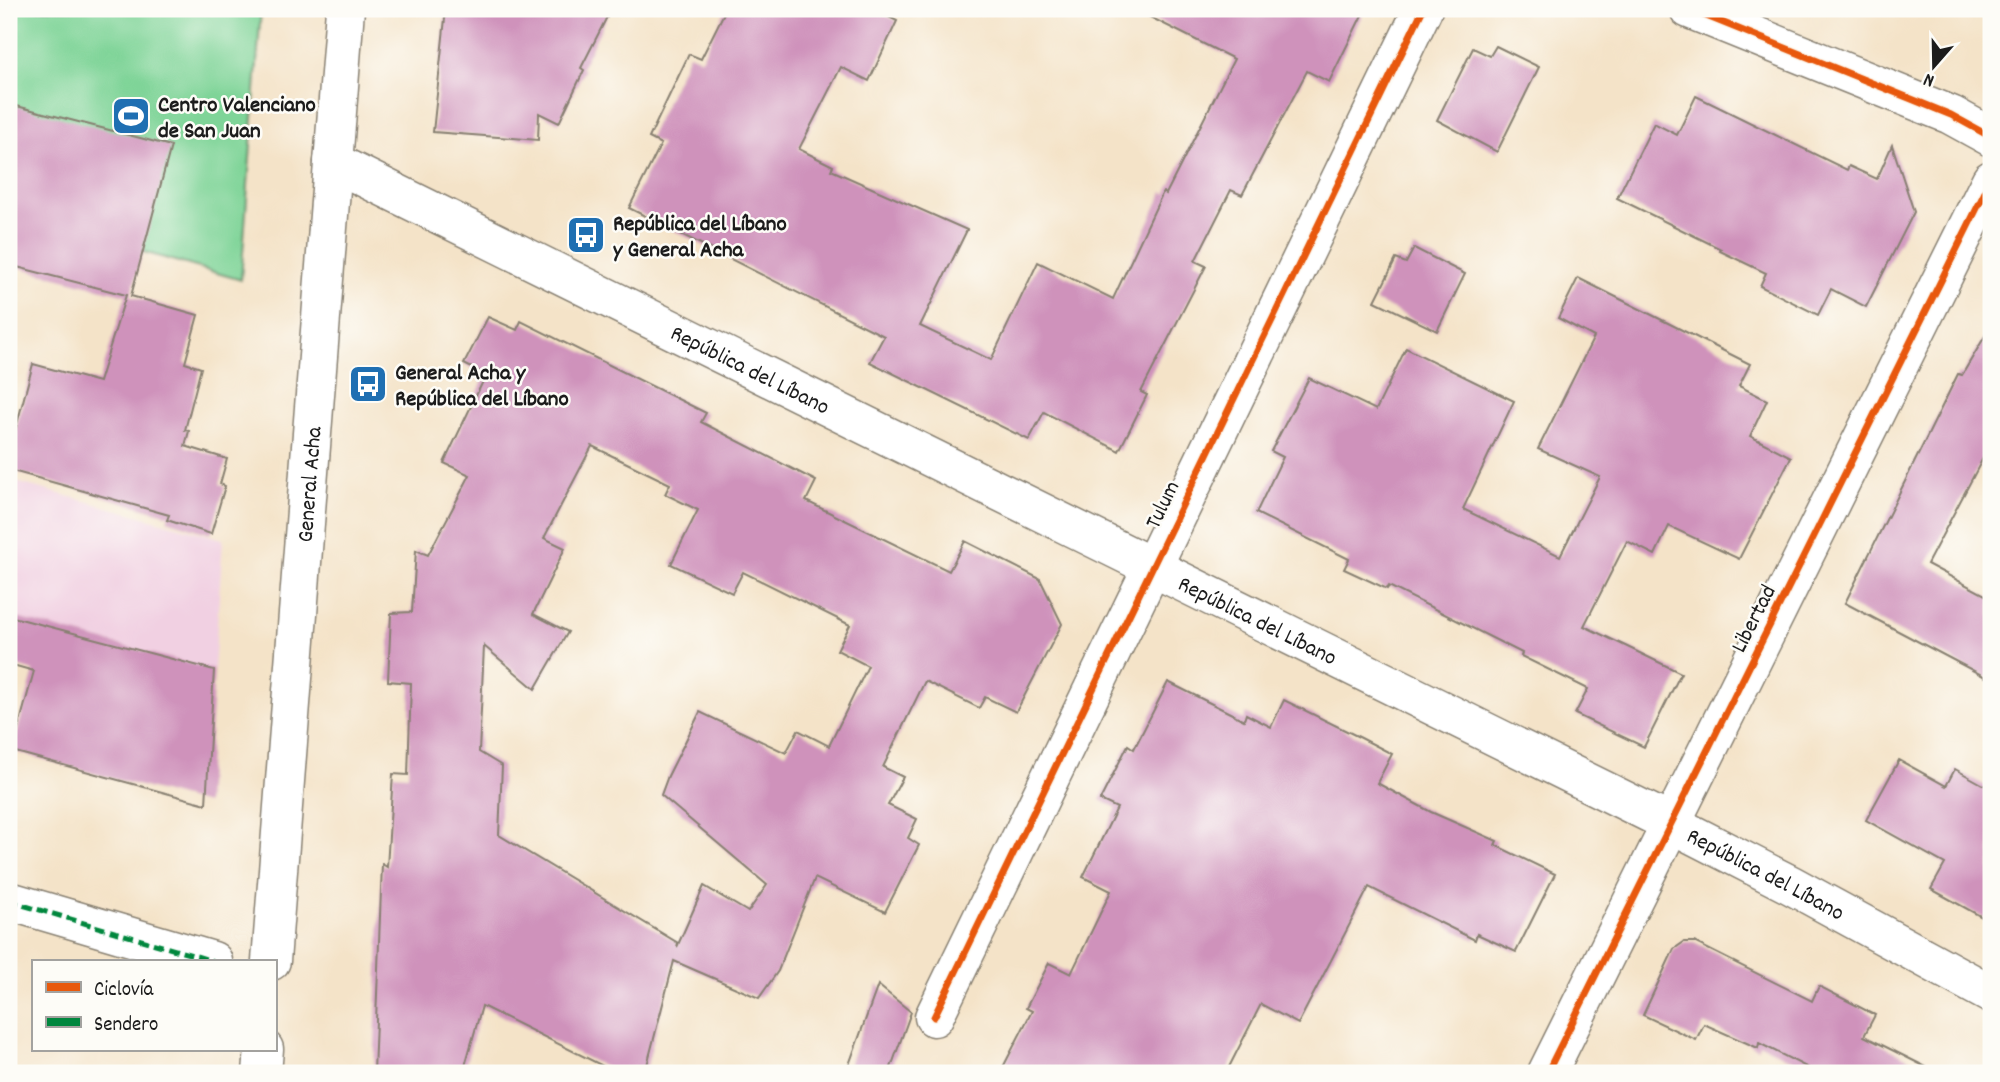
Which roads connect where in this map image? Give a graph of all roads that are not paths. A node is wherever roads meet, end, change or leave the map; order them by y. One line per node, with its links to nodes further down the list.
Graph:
1 (345, 9): 5 (main road, General Acha)
2 (1423, 9): 7 (main road, Tulum)
3 (1689, 9): 4 (main road)
4 (1991, 137)
5 (333, 162): 7 (main road, República del Líbano); 11 (main road, General Acha)
6 (1991, 180): 8 (main road, Libertad)
7 (1152, 567): 8 (main road, República del Líbano); 13 (main road, Tulum)
8 (1670, 823): 12 (main road, República del Líbano); 16 (main road, Libertad)
9 (9, 901): 10 (main road)
10 (209, 960)
11 (271, 960)
12 (1991, 994)
13 (933, 1017)
14 (264, 1050): 15 (main road)
15 (262, 1073)
16 (1547, 1073)

